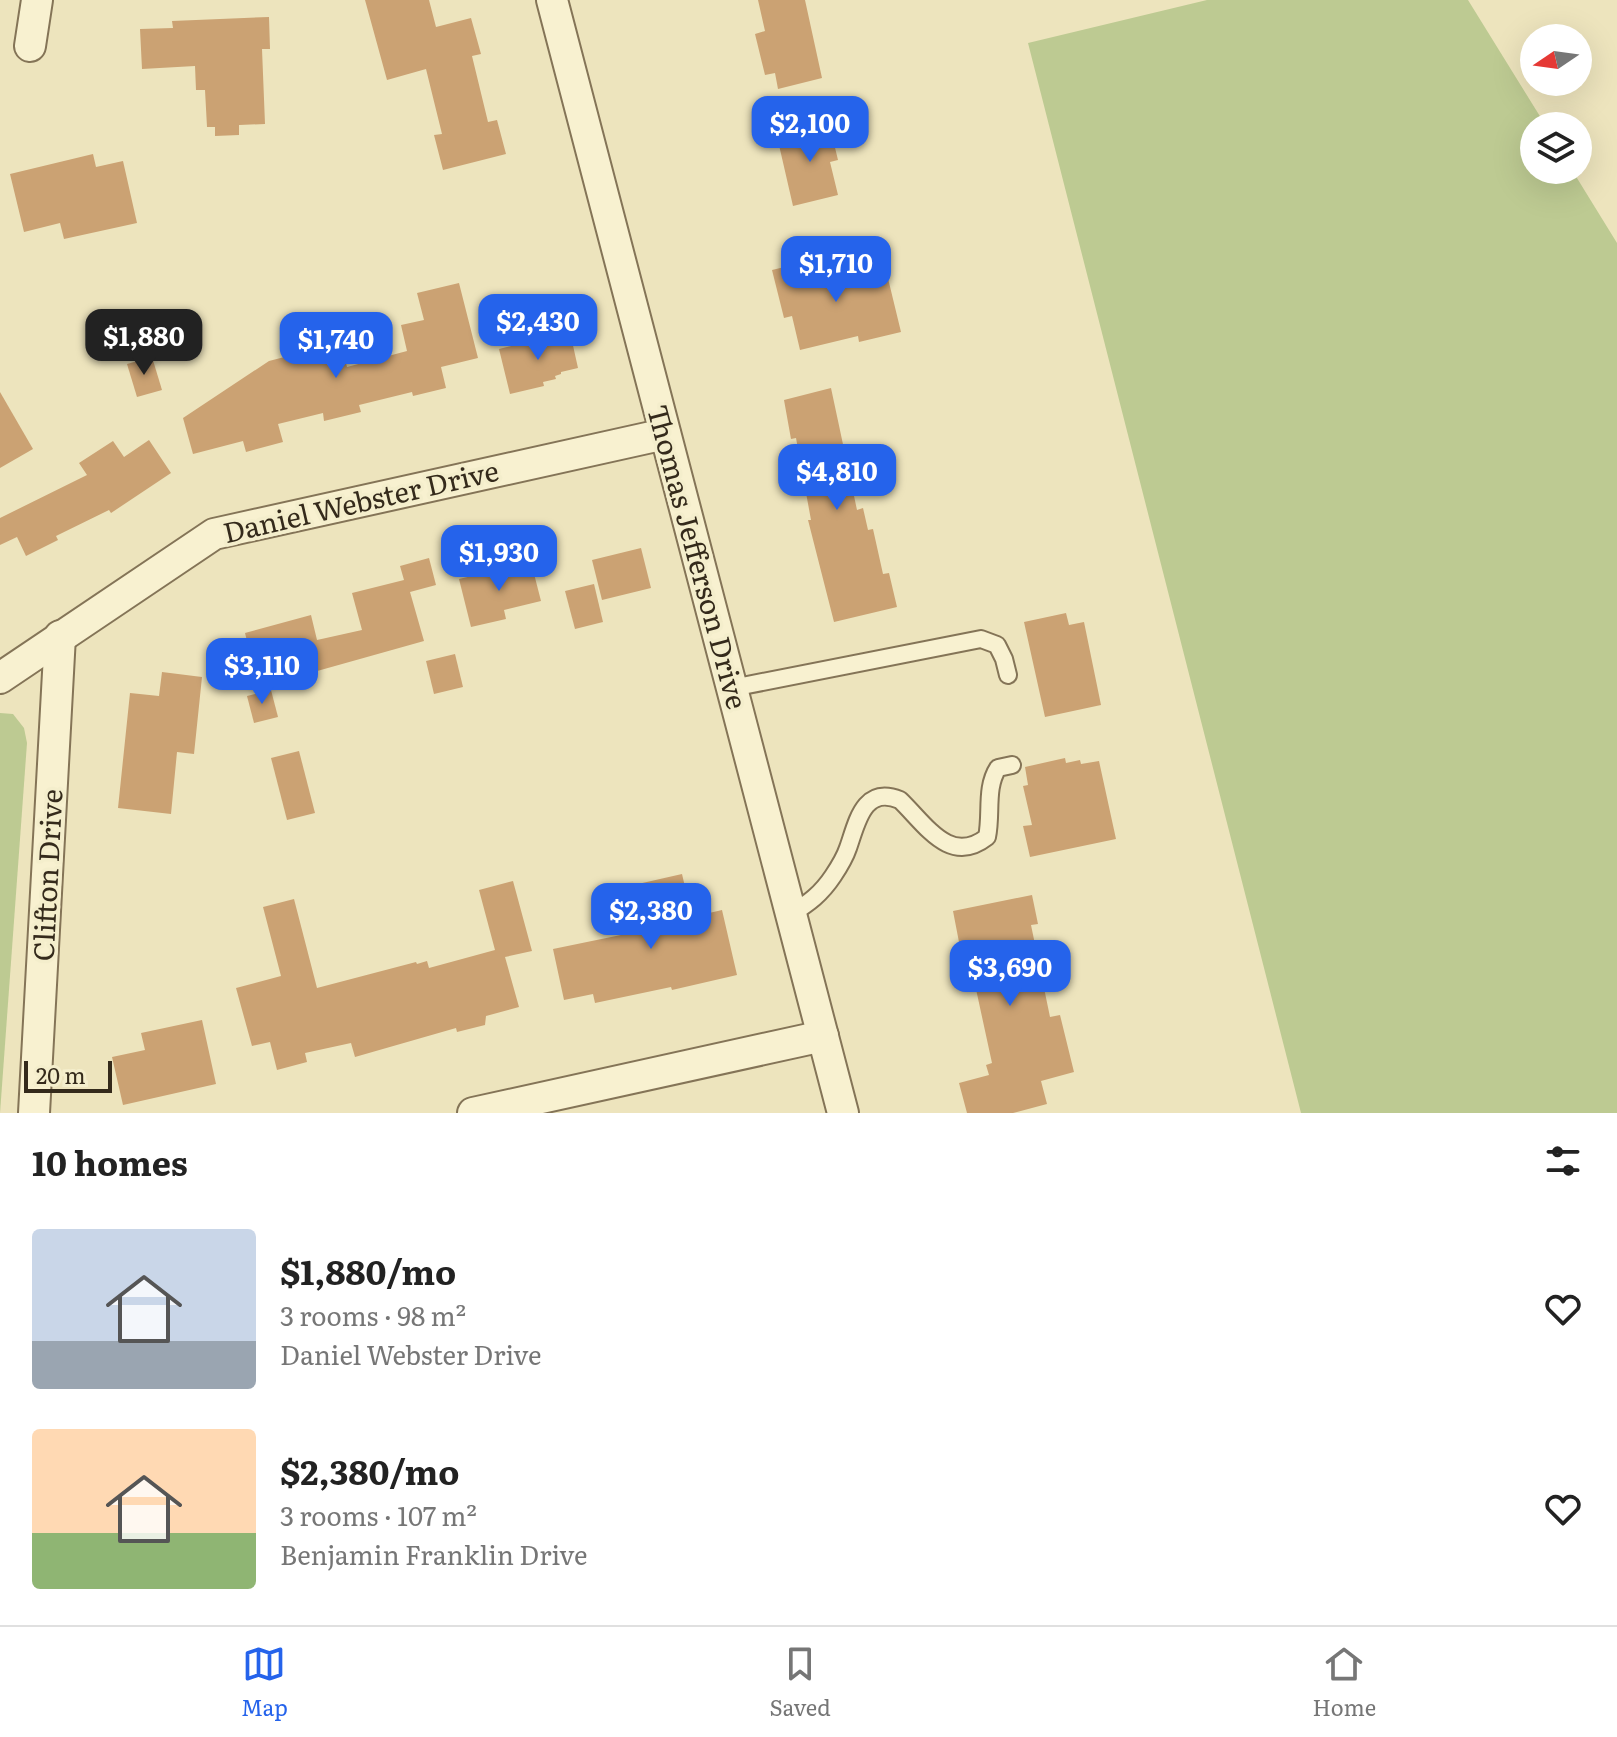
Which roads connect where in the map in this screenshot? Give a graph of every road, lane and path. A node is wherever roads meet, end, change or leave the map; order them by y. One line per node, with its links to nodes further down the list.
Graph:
1 (37, 0): 3 (street)
2 (552, 0): 4 (street, Thomas Jefferson Drive)
3 (30, 46)
4 (665, 434): 5 (street, Daniel Webster Drive); 8 (street, Thomas Jefferson Drive)
5 (60, 636): 7 (street, Daniel Webster Drive); 12 (street, Clifton Drive)
6 (1008, 675): 8 (lane)
7 (0, 678)
8 (732, 688): 10 (street, Thomas Jefferson Drive)
9 (1012, 765): 10 (lane)
10 (791, 914): 11 (street, Thomas Jefferson Drive)
11 (823, 1036): 13 (street); 14 (street, Thomas Jefferson Drive)
12 (34, 1113)
13 (473, 1113)
14 (843, 1113)

